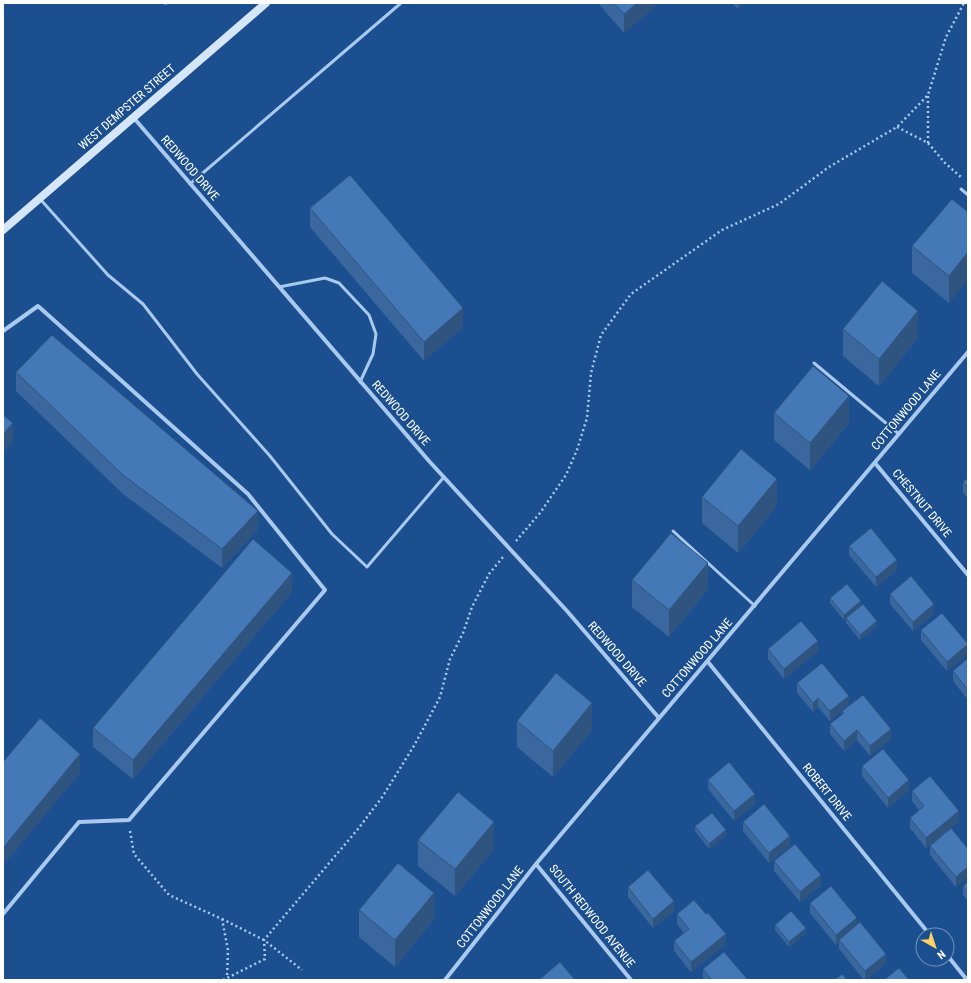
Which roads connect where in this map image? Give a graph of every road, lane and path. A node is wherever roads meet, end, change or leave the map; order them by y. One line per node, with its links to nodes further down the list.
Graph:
1 (266, 3): 5 (main road, WEST DEMPSTER STREET)
2 (401, 3): 9 (lane)
3 (964, 3): 4 (path)
4 (928, 95): 6 (path); 7 (path)
5 (133, 117): 9 (street, REDWOOD DRIVE); 12 (main road, WEST DEMPSTER STREET)
6 (897, 127): 7 (path); 23 (path)
7 (928, 143): 8 (path)
8 (967, 181)
9 (190, 184): 14 (street, REDWOOD DRIVE)
10 (961, 189): 11 (lane)
11 (968, 195)
12 (39, 198): 13 (main road, WEST DEMPSTER STREET); 21 (lane)
13 (3, 230)
14 (279, 287): 18 (street, REDWOOD DRIVE); 18 (lane)
15 (3, 331): 29 (street)
16 (968, 352): 19 (street, COTTONWOOD LANE)
17 (814, 363): 19 (lane)
18 (360, 382): 21 (street, REDWOOD DRIVE)
19 (898, 434): 20 (street, COTTONWOOD LANE)
20 (875, 463): 25 (street, CHESTNUT DRIVE); 26 (street, COTTONWOOD LANE)
21 (444, 477): 28 (street, REDWOOD DRIVE)
22 (672, 531): 26 (lane)
23 (517, 539)
24 (503, 556): 34 (path)
25 (968, 575)
26 (755, 606): 27 (street, COTTONWOOD LANE)
27 (708, 662): 28 (street, COTTONWOOD LANE); 33 (street, ROBERT DRIVE)
28 (659, 718): 30 (street, COTTONWOOD LANE)
29 (129, 820): 31 (street); 32 (path)
30 (536, 864): 39 (street, COTTONWOOD LANE); 40 (street, SOUTH REDWOOD AVENUE)
31 (3, 914)
32 (222, 919): 34 (path); 37 (path)
33 (923, 927)
34 (264, 940): 36 (path); 37 (path)
35 (955, 965): 41 (street)
36 (302, 970)
37 (227, 978): 38 (path)
38 (223, 980)
39 (445, 980)
40 (631, 980)
41 (967, 980)

